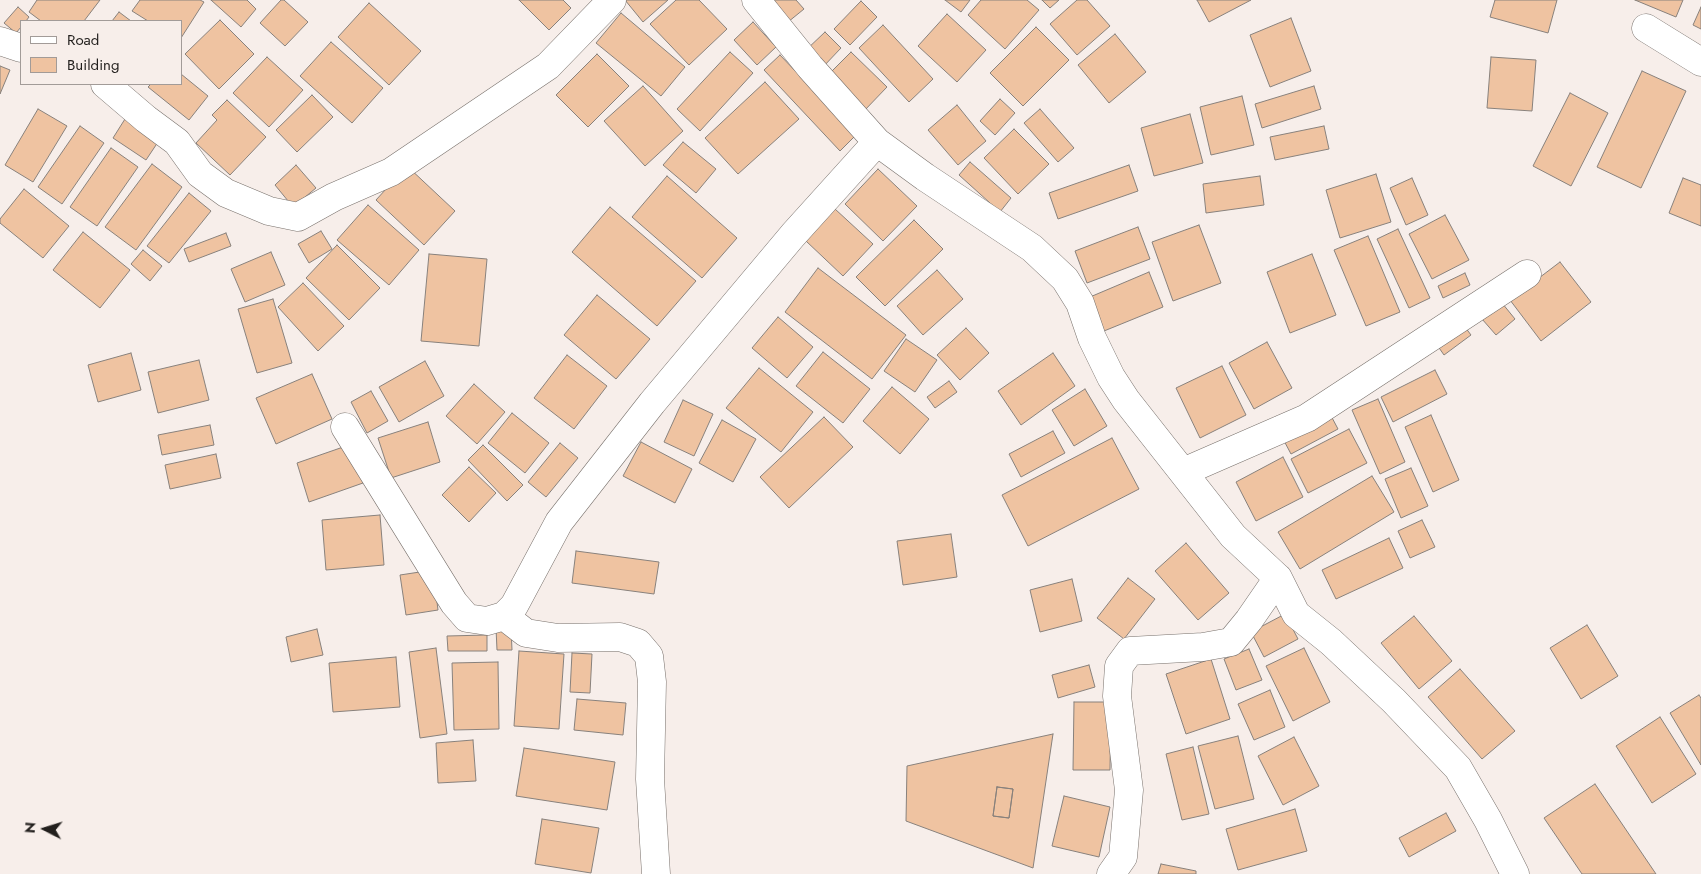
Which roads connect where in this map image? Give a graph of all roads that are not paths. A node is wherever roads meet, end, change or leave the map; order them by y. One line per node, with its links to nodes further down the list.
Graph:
1 (612, 0): 7 (street)
2 (756, 0): 8 (street)
3 (1646, 28): 6 (street)
4 (0, 40): 5 (street)
5 (20, 48)
6 (1701, 62)
7 (106, 85)
8 (878, 142): 11 (street); 13 (street)
9 (1527, 274): 11 (street)
10 (345, 427): 13 (street)
11 (1183, 472): 12 (street)
12 (1278, 578): 15 (street); 16 (street)
13 (504, 616): 14 (street)
14 (656, 874)
15 (1111, 874)
16 (1515, 874)

